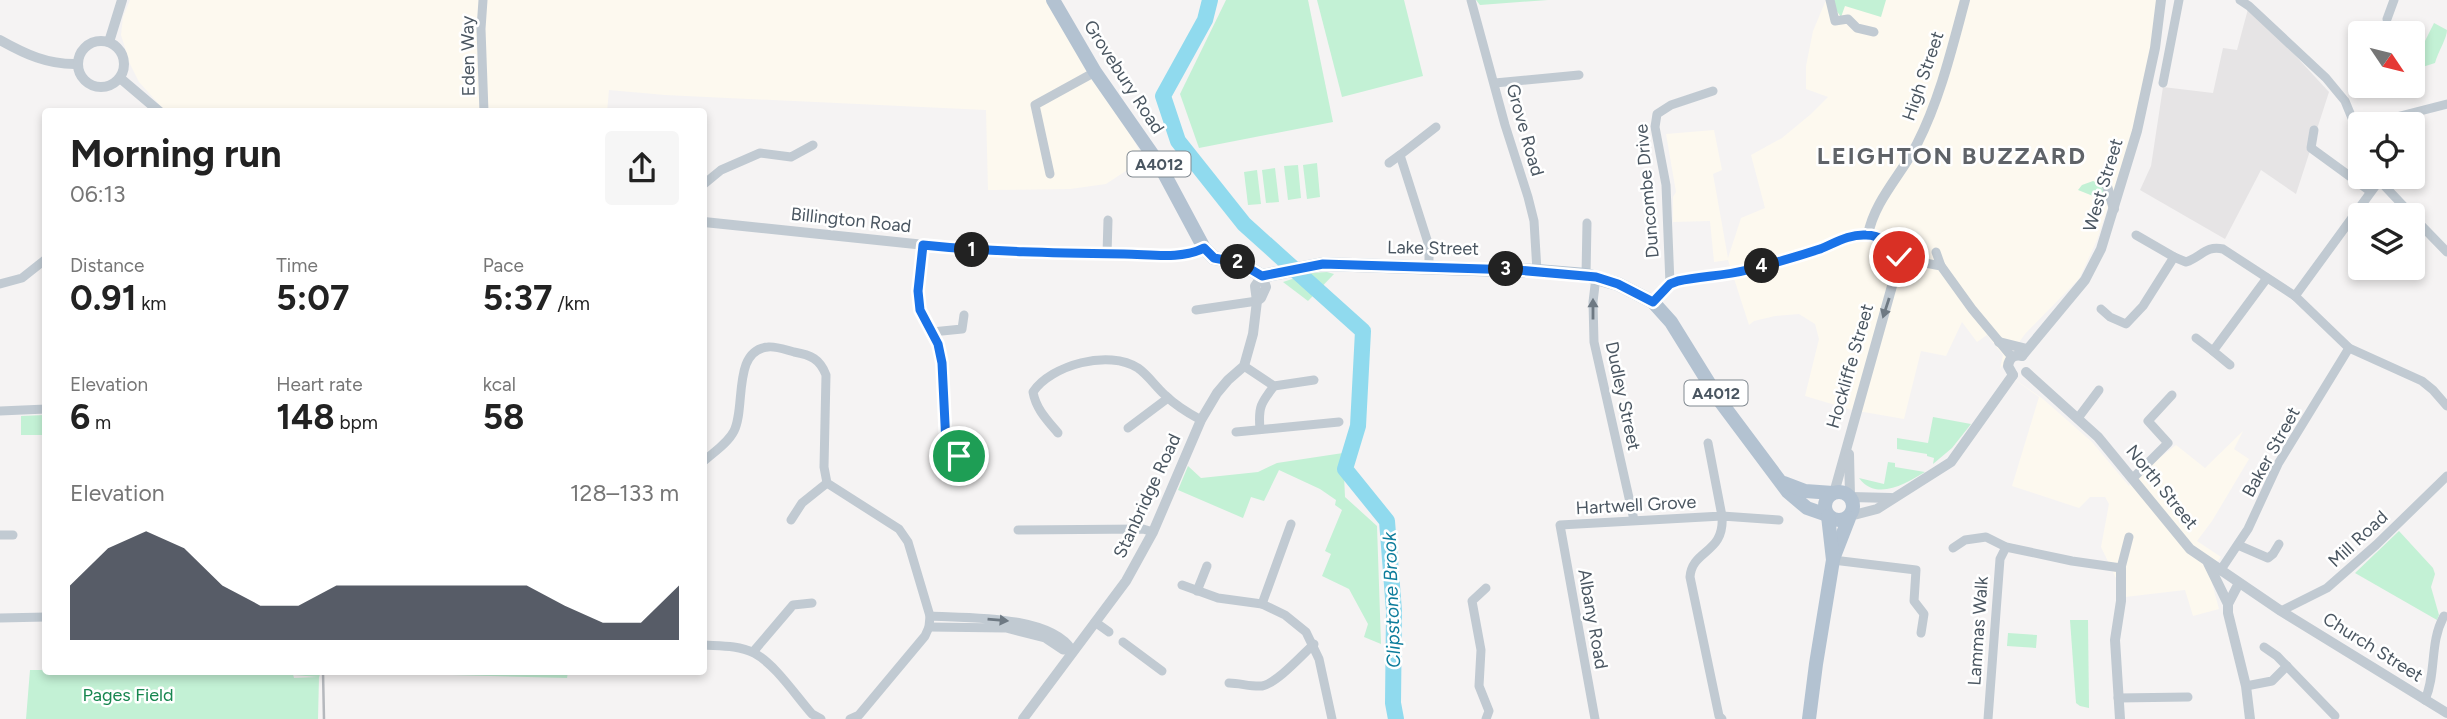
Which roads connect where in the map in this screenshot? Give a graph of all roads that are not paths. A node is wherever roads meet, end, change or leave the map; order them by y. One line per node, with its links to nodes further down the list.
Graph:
1 (122, 0): 14 (street)
2 (483, 0): 24 (street, Eden Way)
3 (1053, 0): 16 (main road, Grovebury Road / A4012)
4 (1471, 0): 19 (street, Grove Road)
5 (1830, 0): 12 (street)
6 (1965, 0): 43 (street, High Street)
7 (2161, 0): 38 (street, West Street)
8 (2179, 0): 20 (street)
9 (2240, 0): 25 (street)
10 (2394, 0): 11 (street)
11 (2387, 19)
12 (1874, 32)
13 (0, 40): 15 (street)
14 (109, 42): 15 (street); 18 (street)
15 (78, 64): 18 (street)
16 (1096, 72): 32 (street); 46 (main road, Grovebury Road / A4012)
17 (1579, 75): 19 (street)
18 (120, 78): 23 (street)
19 (1495, 82): 55 (street, Grove Road)
20 (2163, 83)
21 (1713, 91): 60 (street, Duncombe Drive)
22 (2447, 104): 26 (street)
23 (155, 108)
24 (484, 108)
25 (2351, 112)
26 (2415, 112)
27 (1436, 127): 30 (street)
28 (2314, 130): 36 (street)
29 (813, 145): 34 (street)
30 (1400, 155): 31 (street); 54 (street)
31 (1389, 163)
32 (1051, 174)
33 (2105, 180): 38 (street)
34 (707, 182)
35 (2387, 189): 37 (street)
36 (2370, 191): 61 (street)
37 (2400, 203)
38 (2115, 209): 72 (street, West Street)
39 (1108, 220): 49 (street)
40 (707, 222): 45 (street, Billington Road)
41 (1587, 223): 57 (street, Dudley Street)
42 (2425, 229): 48 (street)
43 (1868, 234): 60 (street); 93 (street, Hockliffe Street, one-way to 93)
44 (2136, 235): 50 (street)
45 (923, 245): 49 (street, Billington Road); 67 (street)
46 (1204, 248): 49 (street, Billington Road); 56 (main road)
47 (1936, 252): 53 (street)
48 (2447, 252)
49 (1107, 254)
50 (2174, 257): 58 (street); 64 (street)
51 (1915, 261): 53 (street)
52 (42, 264): 59 (street)
53 (1941, 266): 69 (street)
54 (1429, 268): 55 (main road, Lake Street / A4012); 56 (main road, Lake Street / A4012)
55 (1537, 271): 57 (main road, Lake Street / A4012)
56 (1269, 275): 62 (street)
57 (1591, 276): 63 (main road, Lake Street / A4012); 107 (street, Dudley Street, one-way to 57)
58 (2267, 278): 61 (street); 71 (street)
59 (0, 284)
60 (1670, 284): 63 (street)
61 (2295, 296): 70 (street)
62 (1257, 301): 65 (street); 74 (street)
63 (1653, 302): 99 (main road, A4012)
64 (2101, 309)
65 (1196, 310)
66 (964, 315): 67 (street)
67 (932, 332): 94 (street)
68 (2196, 338): 71 (street)
69 (1999, 342): 72 (street); 72 (street)
70 (2349, 348): 82 (street); 117 (street, Baker Street)
71 (2213, 351): 73 (street)
72 (2020, 354): 75 (street); 76 (street)
73 (2231, 365)
74 (1244, 366): 78 (street); 86 (street, Stanbridge Road)
75 (2026, 372): 76 (street); 85 (street, North Street)
76 (2013, 375): 102 (street)
77 (1314, 380): 78 (street)
78 (1274, 386): 89 (street)
79 (2099, 390): 85 (street)
80 (2172, 395): 97 (street)
81 (1168, 398): 86 (street); 88 (street); 91 (street)
82 (2447, 406)
83 (42, 409): 84 (street)
84 (0, 411)
85 (2078, 418): 97 (street, North Street)
86 (1201, 420): 112 (street, Stanbridge Road)
87 (1339, 422): 89 (street)
88 (1128, 429)
89 (1260, 429): 90 (street)
90 (1236, 432)
91 (1058, 433)
92 (1707, 443): 104 (street, Hartwell Grove)
93 (1848, 444): 100 (street, Hockliffe Street); 101 (street, Hockliffe Street)
94 (971, 456)
95 (707, 458): 98 (street)
96 (2447, 477): 132 (street, Mill Road)
97 (2133, 478): 121 (street, North Street)
98 (827, 483): 106 (street); 133 (street)
99 (1783, 483): 100 (main road); 103 (main road, A4012)
100 (1833, 493): 101 (main road); 103 (main road)
101 (1850, 497): 102 (street); 105 (main road)
102 (1894, 498): 105 (street)
103 (1828, 515): 105 (main road); 120 (main road)
104 (1722, 516): 107 (street, Hartwell Grove); 108 (street); 162 (street)
105 (1849, 517): 120 (main road)
106 (791, 520)
107 (1634, 520): 110 (street, Hartwell Grove)
108 (1779, 520)
109 (1291, 524): 130 (street)
110 (1560, 525): 161 (street, Albany Road)
111 (1018, 530): 112 (street)
112 (1153, 532): 137 (street, Stanbridge Road)
113 (0, 536): 114 (street)
114 (13, 536)
115 (2129, 537): 123 (street)
116 (2279, 544): 117 (street)
117 (2238, 545): 124 (street, Baker Street)
118 (2006, 547): 119 (street); 123 (street); 164 (street, Lammas Walk)
119 (1953, 548)
120 (1833, 560): 140 (street); 163 (main road)
121 (2208, 563): 124 (street, North Street); 131 (street)
122 (1207, 566): 128 (street)
123 (2121, 568): 152 (street)
124 (2220, 571): 125 (street, North Street)
125 (2239, 583): 131 (street); 132 (street, North Street)
126 (1182, 585): 128 (street)
127 (1486, 588): 160 (street)
128 (1197, 591): 130 (street)
129 (812, 603): 146 (street)
130 (1262, 604): 142 (street)
131 (2228, 604): 150 (street)
132 (2281, 611): 153 (street, Church Street)
133 (930, 616): 138 (street); 145 (street, one-way to 145)
134 (2444, 616): 153 (street)
135 (42, 617): 136 (street)
136 (0, 618)
137 (1095, 622): 139 (street); 145 (street, Stanbridge Road)
138 (929, 627): 145 (street); 157 (street)
139 (1109, 632)
140 (1921, 633)
141 (1123, 642): 148 (street)
142 (1314, 644): 149 (street); 159 (street)
143 (707, 645): 146 (street)
144 (2264, 647): 147 (street)
145 (1072, 650): 158 (street, Stanbridge Road)
146 (753, 652): 156 (street)
147 (2287, 666): 150 (street); 155 (street)
148 (1162, 671)
149 (1229, 683)
150 (2246, 686): 166 (street)
151 (2188, 697): 152 (street)
152 (2118, 698): 165 (street)
153 (2425, 700): 154 (street, Church Street)
154 (2447, 712)
155 (2335, 716)
156 (821, 719)
157 (850, 719)
158 (1023, 719)
159 (1332, 719)
160 (1486, 719)
161 (1595, 719)
162 (1722, 719)
163 (1809, 719)
164 (1988, 719)
165 (2120, 719)
166 (2250, 719)

